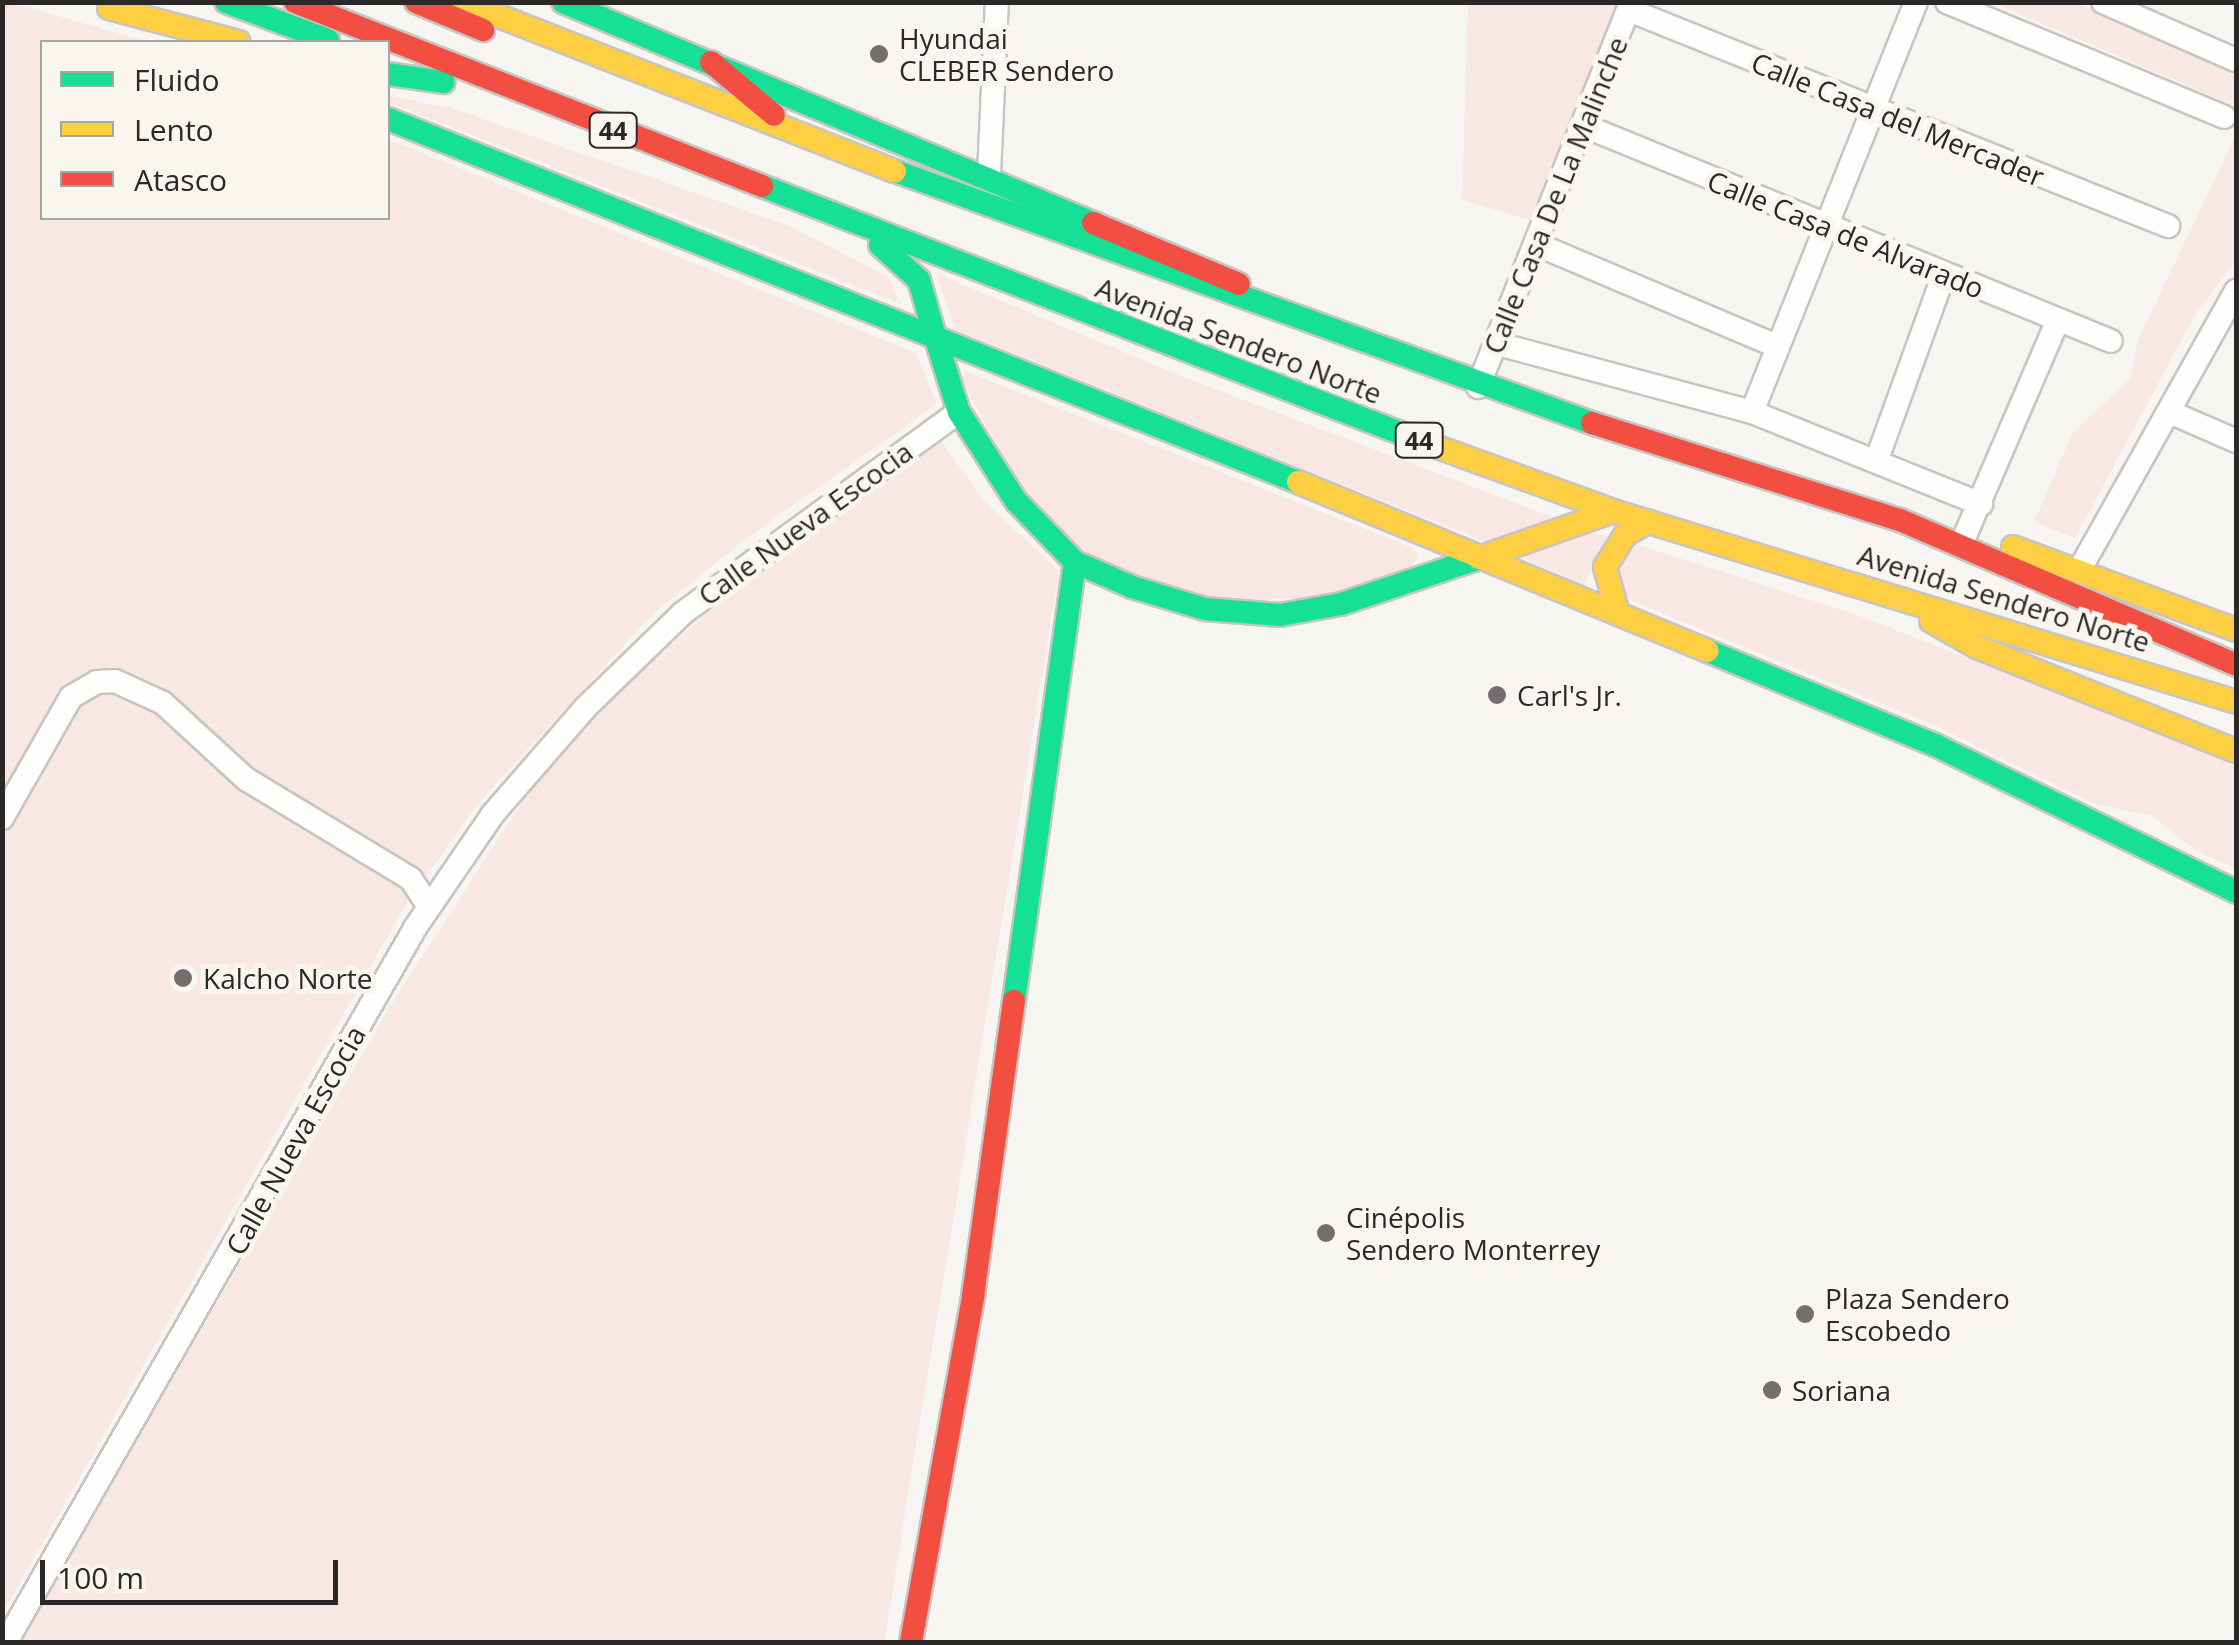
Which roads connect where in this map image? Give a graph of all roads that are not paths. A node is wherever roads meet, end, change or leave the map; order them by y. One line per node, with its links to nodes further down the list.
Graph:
1 (226, 2): 16 (main road)
2 (295, 2): 17 (main road, Avenida Sendero Norte / 44)
3 (416, 2): 29 (main road)
4 (462, 2): 13 (main road, Avenida Sendero Norte / 44)
5 (486, 2): 13 (main road)
6 (563, 2): 20 (main road)
7 (997, 2): 30 (street)
8 (1916, 2): 25 (street)
9 (1948, 2): 26 (street)
10 (2103, 2): 19 (street)
11 (98, 5): 14 (main road); 15 (main road)
12 (1630, 6): 25 (street, Calle Casa del Mercader); 28 (street, Calle Casa De La Malinche)
13 (518, 25): 29 (main road, Avenida Sendero Norte / 44)
14 (190, 40)
15 (231, 40)
16 (330, 40)
17 (388, 40)
18 (390, 41): 24 (main road, Avenida Sendero Norte / 44)
19 (2236, 60)
20 (711, 62): 29 (main road); 30 (main road)
21 (390, 63): 23 (main road)
22 (390, 74): 23 (main road)
23 (443, 82): 24 (main road)
24 (503, 87): 31 (main road, Avenida Sendero Norte / 44)
25 (1876, 112): 32 (street, Calle Casa del Mercader); 33 (street)
26 (2224, 117)
27 (390, 120): 39 (main road)
28 (1582, 125): 33 (street, Calle Casa de Alvarado); 34 (street, Calle Casa De La Malinche)
29 (794, 134): 37 (main road, Avenida Sendero Norte / 44)
30 (989, 174): 37 (main road)
31 (785, 198): 39 (main road); 50 (main road, Avenida Sendero Norte / 44)
32 (2168, 226)
33 (1828, 228): 35 (street, Calle Casa de Alvarado); 42 (street)
34 (1536, 244): 41 (street, Calle Casa De La Malinche); 42 (street)
35 (1944, 274): 38 (street, Calle Casa de Alvarado); 48 (street)
36 (2236, 291): 46 (street)
37 (1290, 319): 43 (main road, Avenida Sendero Norte / 44)
38 (2058, 320): 40 (street, Calle Casa de Alvarado); 49 (street)
39 (935, 336): 44 (main road); 53 (main road)
40 (2111, 341)
41 (1498, 344): 43 (street, Calle Casa De La Malinche); 45 (street)
42 (1776, 346): 45 (street)
43 (1478, 387): 52 (main road, Avenida Sendero Norte / 44)
44 (959, 412): 54 (main road); 64 (street, Calle Nueva Escocia)
45 (1752, 412): 48 (street)
46 (2172, 413): 47 (street); 55 (street)
47 (2236, 442)
48 (1877, 459): 49 (street)
49 (1981, 504): 52 (street)
50 (1612, 510): 51 (main road, Avenida Sendero Norte / 44); 53 (main road)
51 (1648, 521): 56 (main road, Avenida Sendero Norte / 44); 57 (main road)
52 (1962, 545): 55 (main road); 59 (main road, Avenida Sendero Norte / 44)
53 (1479, 558): 54 (main road); 57 (main road)
54 (1075, 562): 66 (main road)
55 (2080, 569): 58 (main road)
56 (1914, 602): 60 (main road, Avenida Sendero Norte / 44); 61 (main road)
57 (1618, 614): 63 (main road)
58 (2236, 630)
59 (2236, 665)
60 (2236, 702)
61 (2236, 751)
62 (2, 818): 64 (street)
63 (2236, 892)
64 (429, 907): 65 (street, Calle Nueva Escocia)
65 (6, 1642)
66 (911, 1642)

